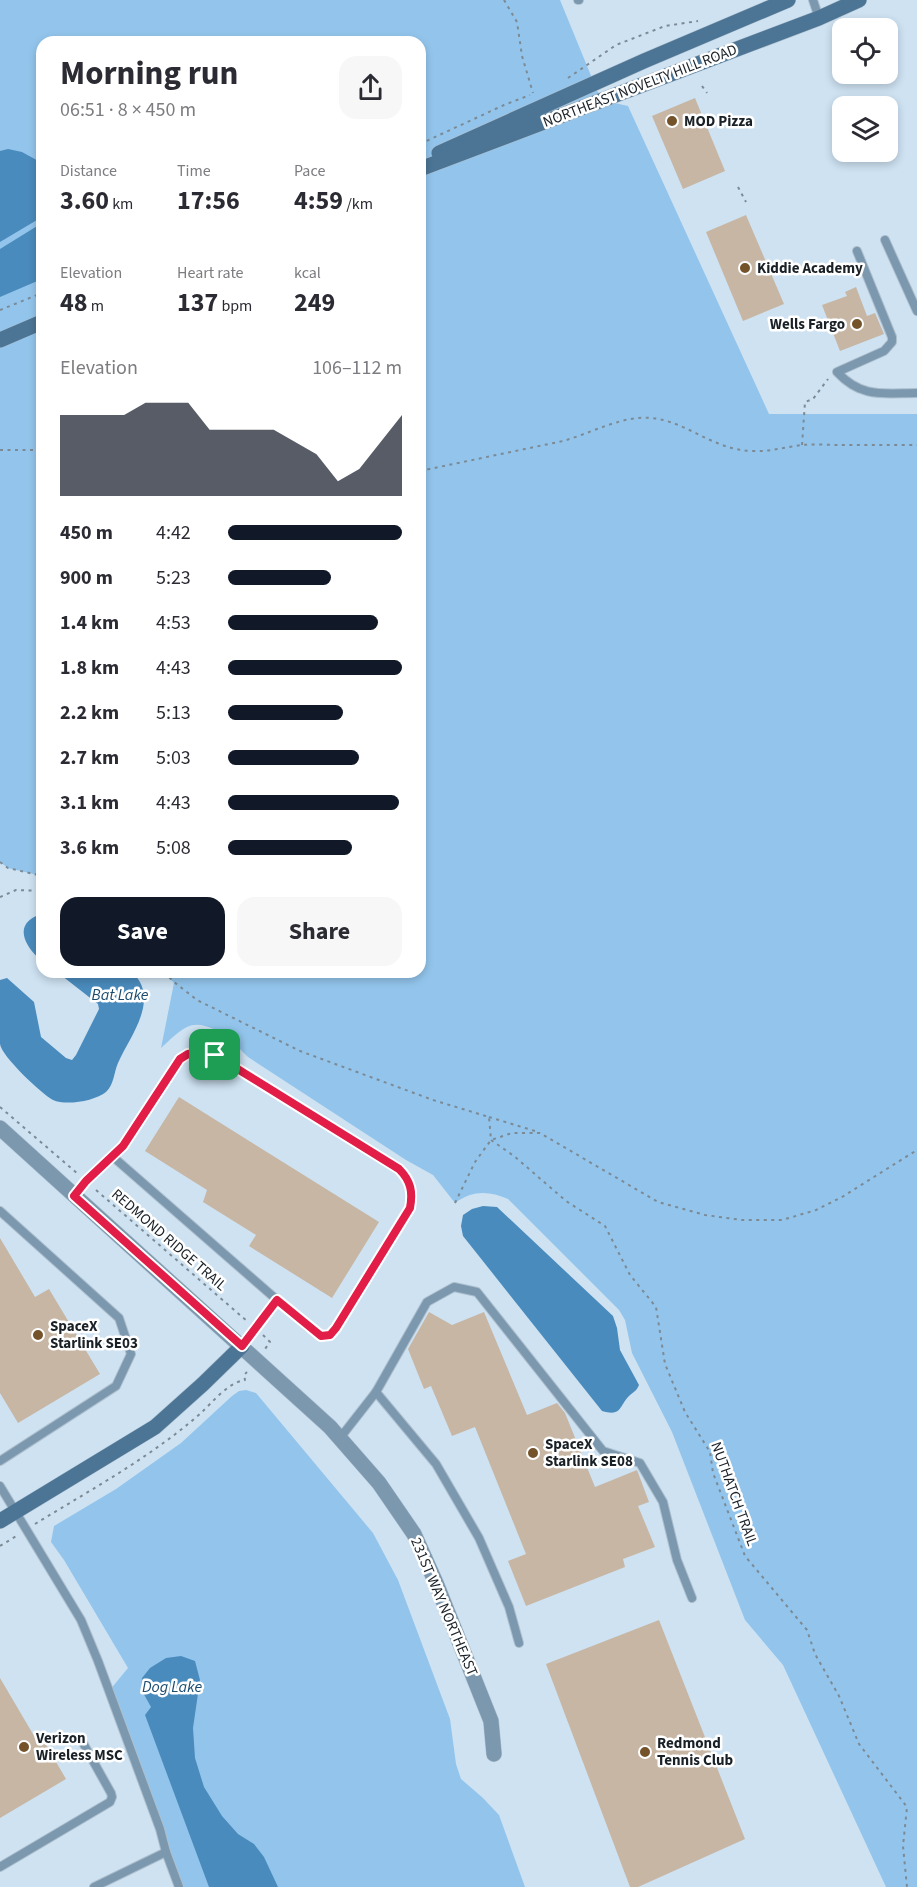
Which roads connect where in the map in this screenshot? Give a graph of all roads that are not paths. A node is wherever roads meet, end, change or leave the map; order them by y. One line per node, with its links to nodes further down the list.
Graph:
1 (788, 0): 5 (main road, NORTHEAST NOVELTY HILL ROAD)
2 (813, 0): 4 (lane)
3 (859, 0): 4 (main road, NORTHEAST NOVELTY HILL ROAD)
4 (819, 18): 6 (main road, NORTHEAST NOVELTY HILL ROAD)
5 (426, 160)
6 (426, 167)
7 (885, 240): 9 (lane)
8 (857, 251): 12 (lane)
9 (917, 311)
10 (36, 325): 11 (main road)
11 (0, 340)
12 (917, 393)
13 (0, 1128): 15 (street, 231ST WAY NORTHEAST)
14 (112, 1156): 15 (lane); 17 (lane); 17 (lane)
15 (74, 1196): 18 (street, 231ST WAY NORTHEAST)
16 (0, 1211): 21 (lane)
17 (277, 1300): 18 (lane)
18 (242, 1346): 20 (street, 231ST WAY NORTHEAST); 23 (main road)
19 (376, 1392): 20 (lane); 25 (lane); 26 (lane)
20 (340, 1438): 28 (street, 231ST WAY NORTHEAST)
21 (0, 1461)
22 (0, 1486): 23 (lane)
23 (15, 1512): 24 (main road); 29 (lane)
24 (0, 1521)
25 (692, 1598)
26 (519, 1644)
27 (83, 1743): 30 (lane)
28 (494, 1754)
29 (166, 1852): 31 (lane); 32 (lane)
30 (0, 1867)
31 (94, 1887)
32 (179, 1887)

